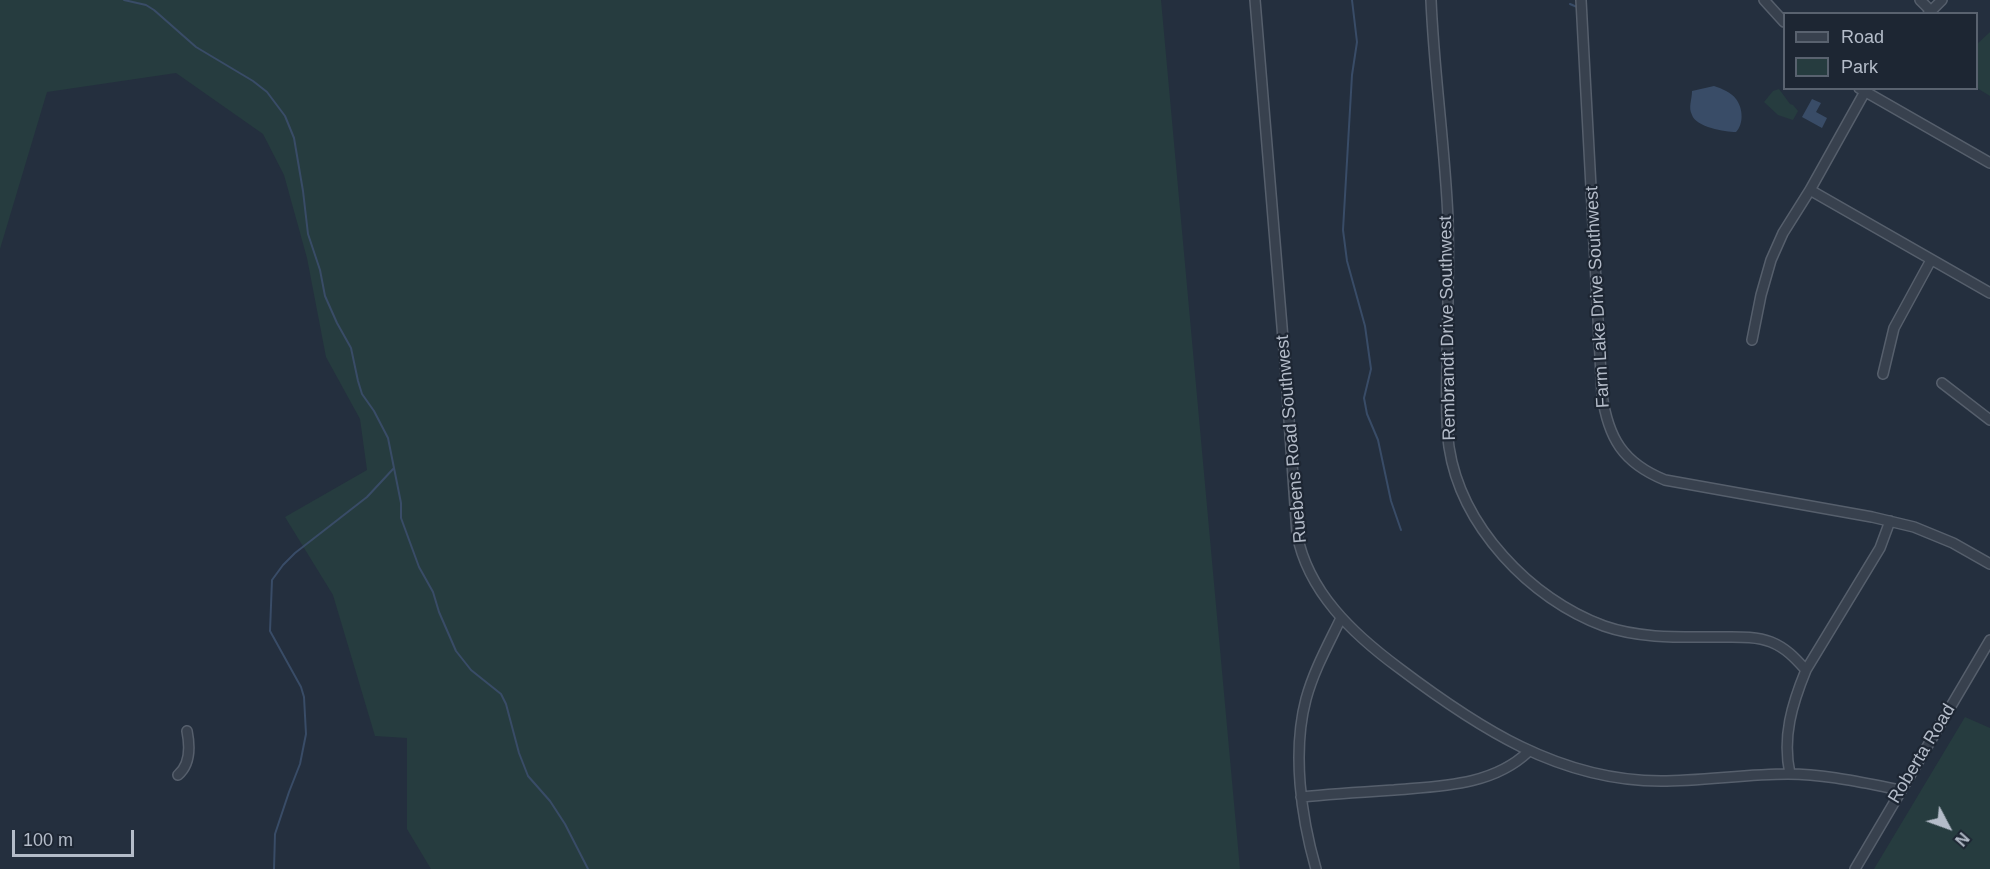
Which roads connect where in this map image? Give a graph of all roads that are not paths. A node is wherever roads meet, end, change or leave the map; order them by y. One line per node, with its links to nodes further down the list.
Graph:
1 (1255, 0): 20 (street, Ruebens Road Southwest)
2 (1431, 0): 22 (street, Rembrandt Drive Southwest)
3 (1581, 0): 18 (street, Farm Lake Drive Southwest)
4 (1764, 0): 8 (street)
5 (1920, 0): 7 (street)
6 (1942, 0): 7 (street)
7 (1930, 12)
8 (1783, 20)
9 (1864, 90): 10 (street); 11 (street)
10 (1990, 163)
11 (1810, 190): 12 (street); 14 (street)
12 (1931, 260): 13 (street); 15 (street)
13 (1990, 293)
14 (1752, 340)
15 (1882, 374)
16 (1942, 383): 17 (street)
17 (1990, 420)
18 (1890, 521): 19 (street, Farm Lake Drive Southwest); 22 (street)
19 (1990, 564)
20 (1341, 618): 24 (street, Ruebens Road Southwest); 28 (street)
21 (1990, 640): 27 (street, Roberta Road)
22 (1806, 670): 25 (street)
23 (187, 731): 26 (street)
24 (1528, 752): 25 (street, Ruebens Road Southwest); 28 (street)
25 (1790, 774): 27 (street, Ruebens Road Southwest)
26 (177, 775)
27 (1901, 790): 30 (street, Roberta Road)
28 (1301, 797): 29 (street)
29 (1316, 869)
30 (1855, 869)

